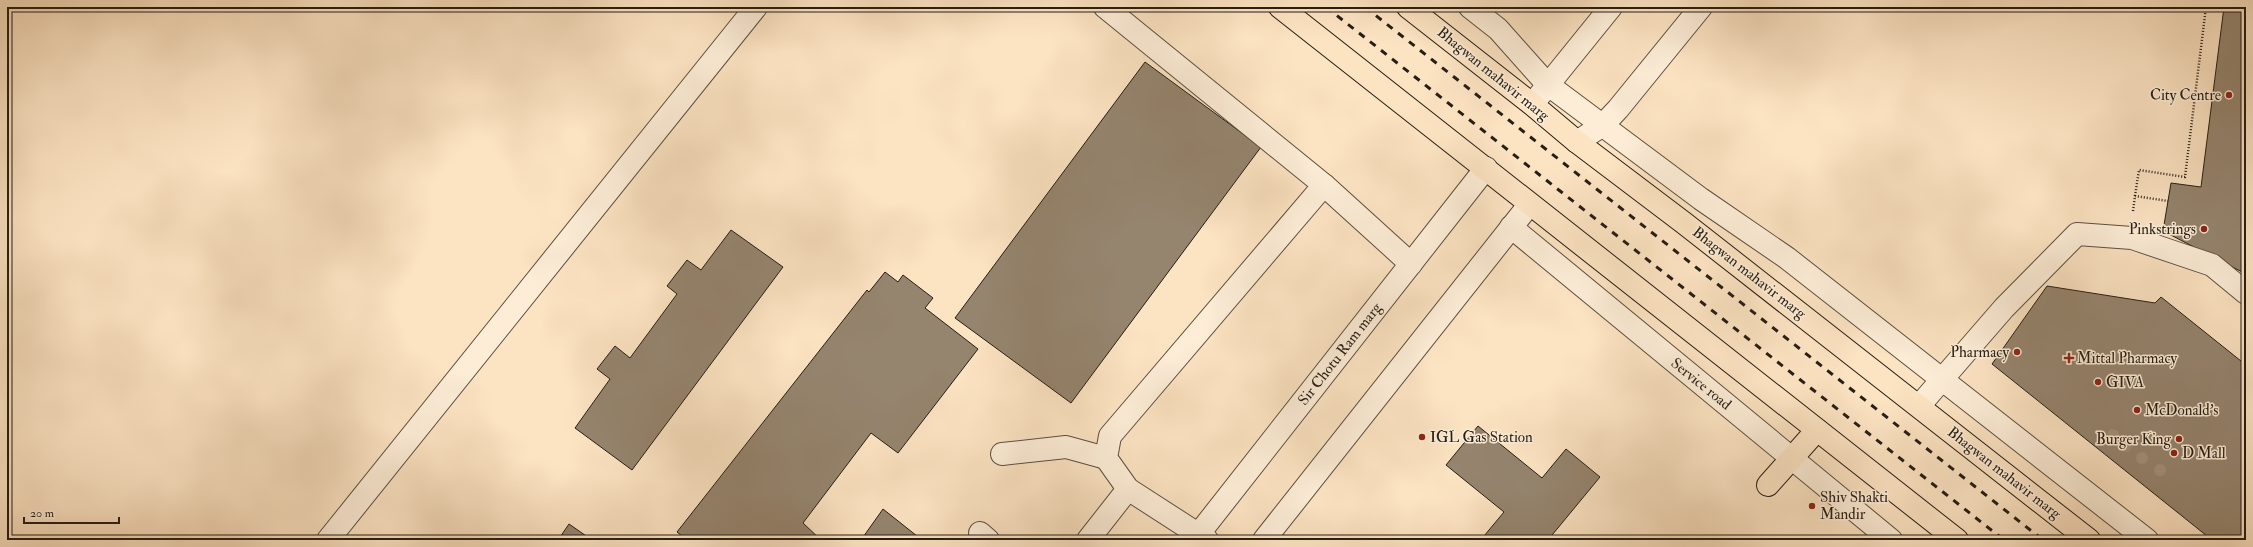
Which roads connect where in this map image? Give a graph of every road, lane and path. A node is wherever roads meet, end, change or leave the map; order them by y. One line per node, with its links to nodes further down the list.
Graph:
1 (756, 7): 30 (street)
2 (1105, 7): 14 (street)
3 (1280, 7): 13 (main road)
4 (1408, 7): 10 (main road, Bhagwan mahavir marg)
5 (1470, 7): 9 (street)
6 (1611, 7): 9 (street)
7 (1701, 7): 11 (street)
8 (2206, 7): 15 (path)
9 (1547, 84): 10 (street); 11 (street)
10 (1533, 105): 12 (main road, Bhagwan mahavir marg)
11 (1602, 125): 12 (street); 22 (street)
12 (1577, 142): 23 (main road, Bhagwan mahavir marg)
13 (1486, 168): 17 (main road); 20 (street, Sir Chotu Ram marg)
14 (1324, 185): 20 (street); 26 (street)
15 (2135, 196): 16 (path); 19 (path)
16 (2168, 201)
17 (1529, 204): 18 (street); 24 (main road)
18 (1511, 227): 32 (street); 33 (street, Service road)
19 (2128, 237): 21 (street); 22 (street)
20 (1411, 264): 29 (street, Sir Chotu Ram marg)
21 (2246, 293)
22 (1943, 380): 23 (street); 36 (street)
23 (1919, 406): 35 (main road, Bhagwan mahavir marg)
24 (1818, 430): 27 (main road); 34 (main road)
25 (1002, 454): 26 (street)
26 (1106, 458): 28 (street)
27 (1768, 485)
28 (1128, 489): 29 (street); 31 (street)
29 (1200, 538)
30 (328, 540)
31 (1088, 540)
32 (1264, 540)
33 (1891, 540)
34 (1958, 540)
35 (2089, 540)
36 (2147, 540)

